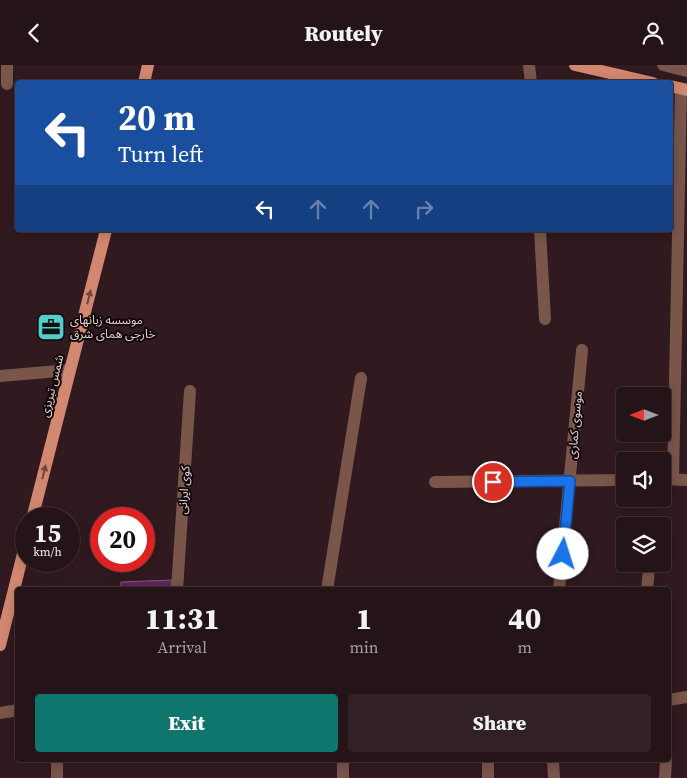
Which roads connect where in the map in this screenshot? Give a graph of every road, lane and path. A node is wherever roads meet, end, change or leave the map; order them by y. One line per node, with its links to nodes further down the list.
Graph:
1 (7, 65): 10 (street)
2 (148, 65): 7 (main road)
3 (530, 65): 8 (street)
4 (576, 65): 9 (main road)
5 (663, 65): 6 (street)
6 (687, 71)
7 (145, 80)
8 (531, 80)
9 (640, 80)
10 (7, 84)
11 (679, 89): 20 (street)
12 (105, 232): 16 (main road, شمس تبریزی, one-way to 12)
13 (540, 232): 14 (street)
14 (546, 319)
15 (582, 350): 24 (street, موسوی کماری)
16 (70, 371): 17 (street); 26 (main road, شمس تبریزی, one-way to 16)
17 (0, 376)
18 (361, 378): 30 (street)
19 (190, 391): 29 (street, کوی ایرانی)
20 (669, 452)
21 (671, 479): 23 (street)
22 (616, 480): 24 (street)
23 (687, 480)
24 (570, 481): 25 (street); 31 (street, موسوی کماری)
25 (435, 482)
26 (35, 507)
27 (18, 572): 33 (main road)
28 (649, 572): 32 (street)
29 (177, 587)
30 (327, 587)
31 (560, 587)
32 (647, 587)
33 (0, 645)
34 (687, 697): 35 (street)
35 (671, 701)
36 (15, 710): 37 (street)
37 (0, 713)
38 (57, 762): 43 (street)
39 (343, 762): 44 (street)
40 (488, 762): 45 (street)
41 (553, 762): 46 (street)
42 (666, 762): 47 (street)
43 (56, 778)
44 (343, 778)
45 (488, 778)
46 (554, 778)
47 (665, 778)

